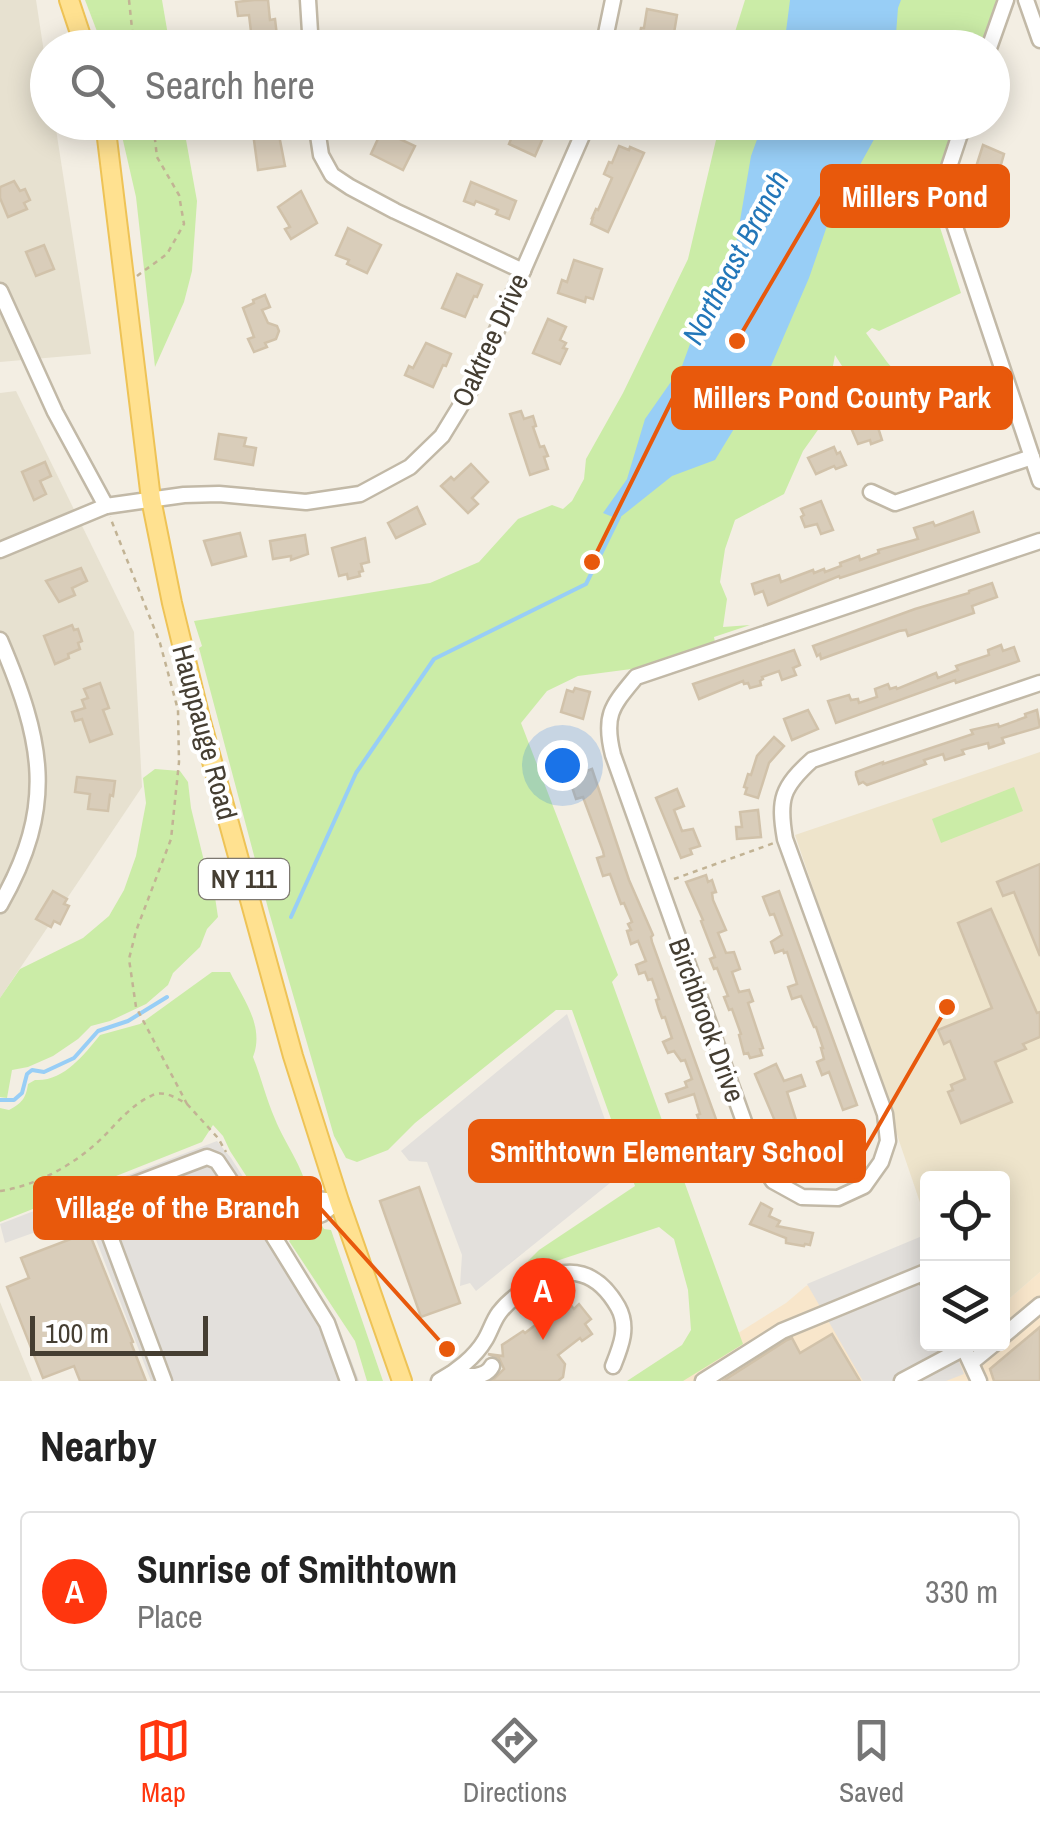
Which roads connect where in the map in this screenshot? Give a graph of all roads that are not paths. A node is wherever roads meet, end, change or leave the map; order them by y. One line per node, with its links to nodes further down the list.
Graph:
1 (69, 0): 6 (main road)
2 (308, 0): 7 (street)
3 (612, 0): 8 (street)
4 (1006, 0): 9 (street)
5 (1026, 0): 10 (street)
6 (80, 30)
7 (310, 30)
8 (606, 30)
9 (995, 30)
10 (1040, 40)
11 (106, 140): 20 (main road, Hauppauge Road / NY 111)
12 (319, 140): 15 (street)
13 (580, 140): 15 (street, Oaktree Drive)
14 (958, 140): 17 (street)
15 (523, 270): 20 (street, Oaktree Drive)
16 (0, 290): 21 (street)
17 (1032, 458): 18 (street); 19 (street)
18 (1040, 481)
19 (871, 492)
20 (151, 500): 21 (street, Oaktree Drive); 27 (main road, Hauppauge Road / NY 111)
21 (106, 506): 23 (street, Oaktree Drive)
22 (1040, 541): 25 (street, Birchbrook Drive)
23 (0, 550)
24 (0, 640): 26 (street)
25 (1040, 683)
26 (0, 905)
27 (339, 1201): 28 (street); 29 (street); 40 (main road, Hauppauge Road / NY 111)
28 (262, 1219): 29 (street); 41 (street)
29 (272, 1234): 42 (street)
30 (920, 1274): 43 (street)
31 (1040, 1306): 32 (street)
32 (1010, 1330)
33 (487, 1336): 38 (street); 39 (street); 39 (street)
34 (954, 1351): 44 (street)
35 (966, 1351): 37 (street)
36 (985, 1351): 37 (street)
37 (972, 1362): 45 (street)
38 (613, 1366)
39 (445, 1378)
40 (399, 1379)
41 (164, 1381)
42 (348, 1381)
43 (703, 1381)
44 (902, 1381)
45 (979, 1381)

